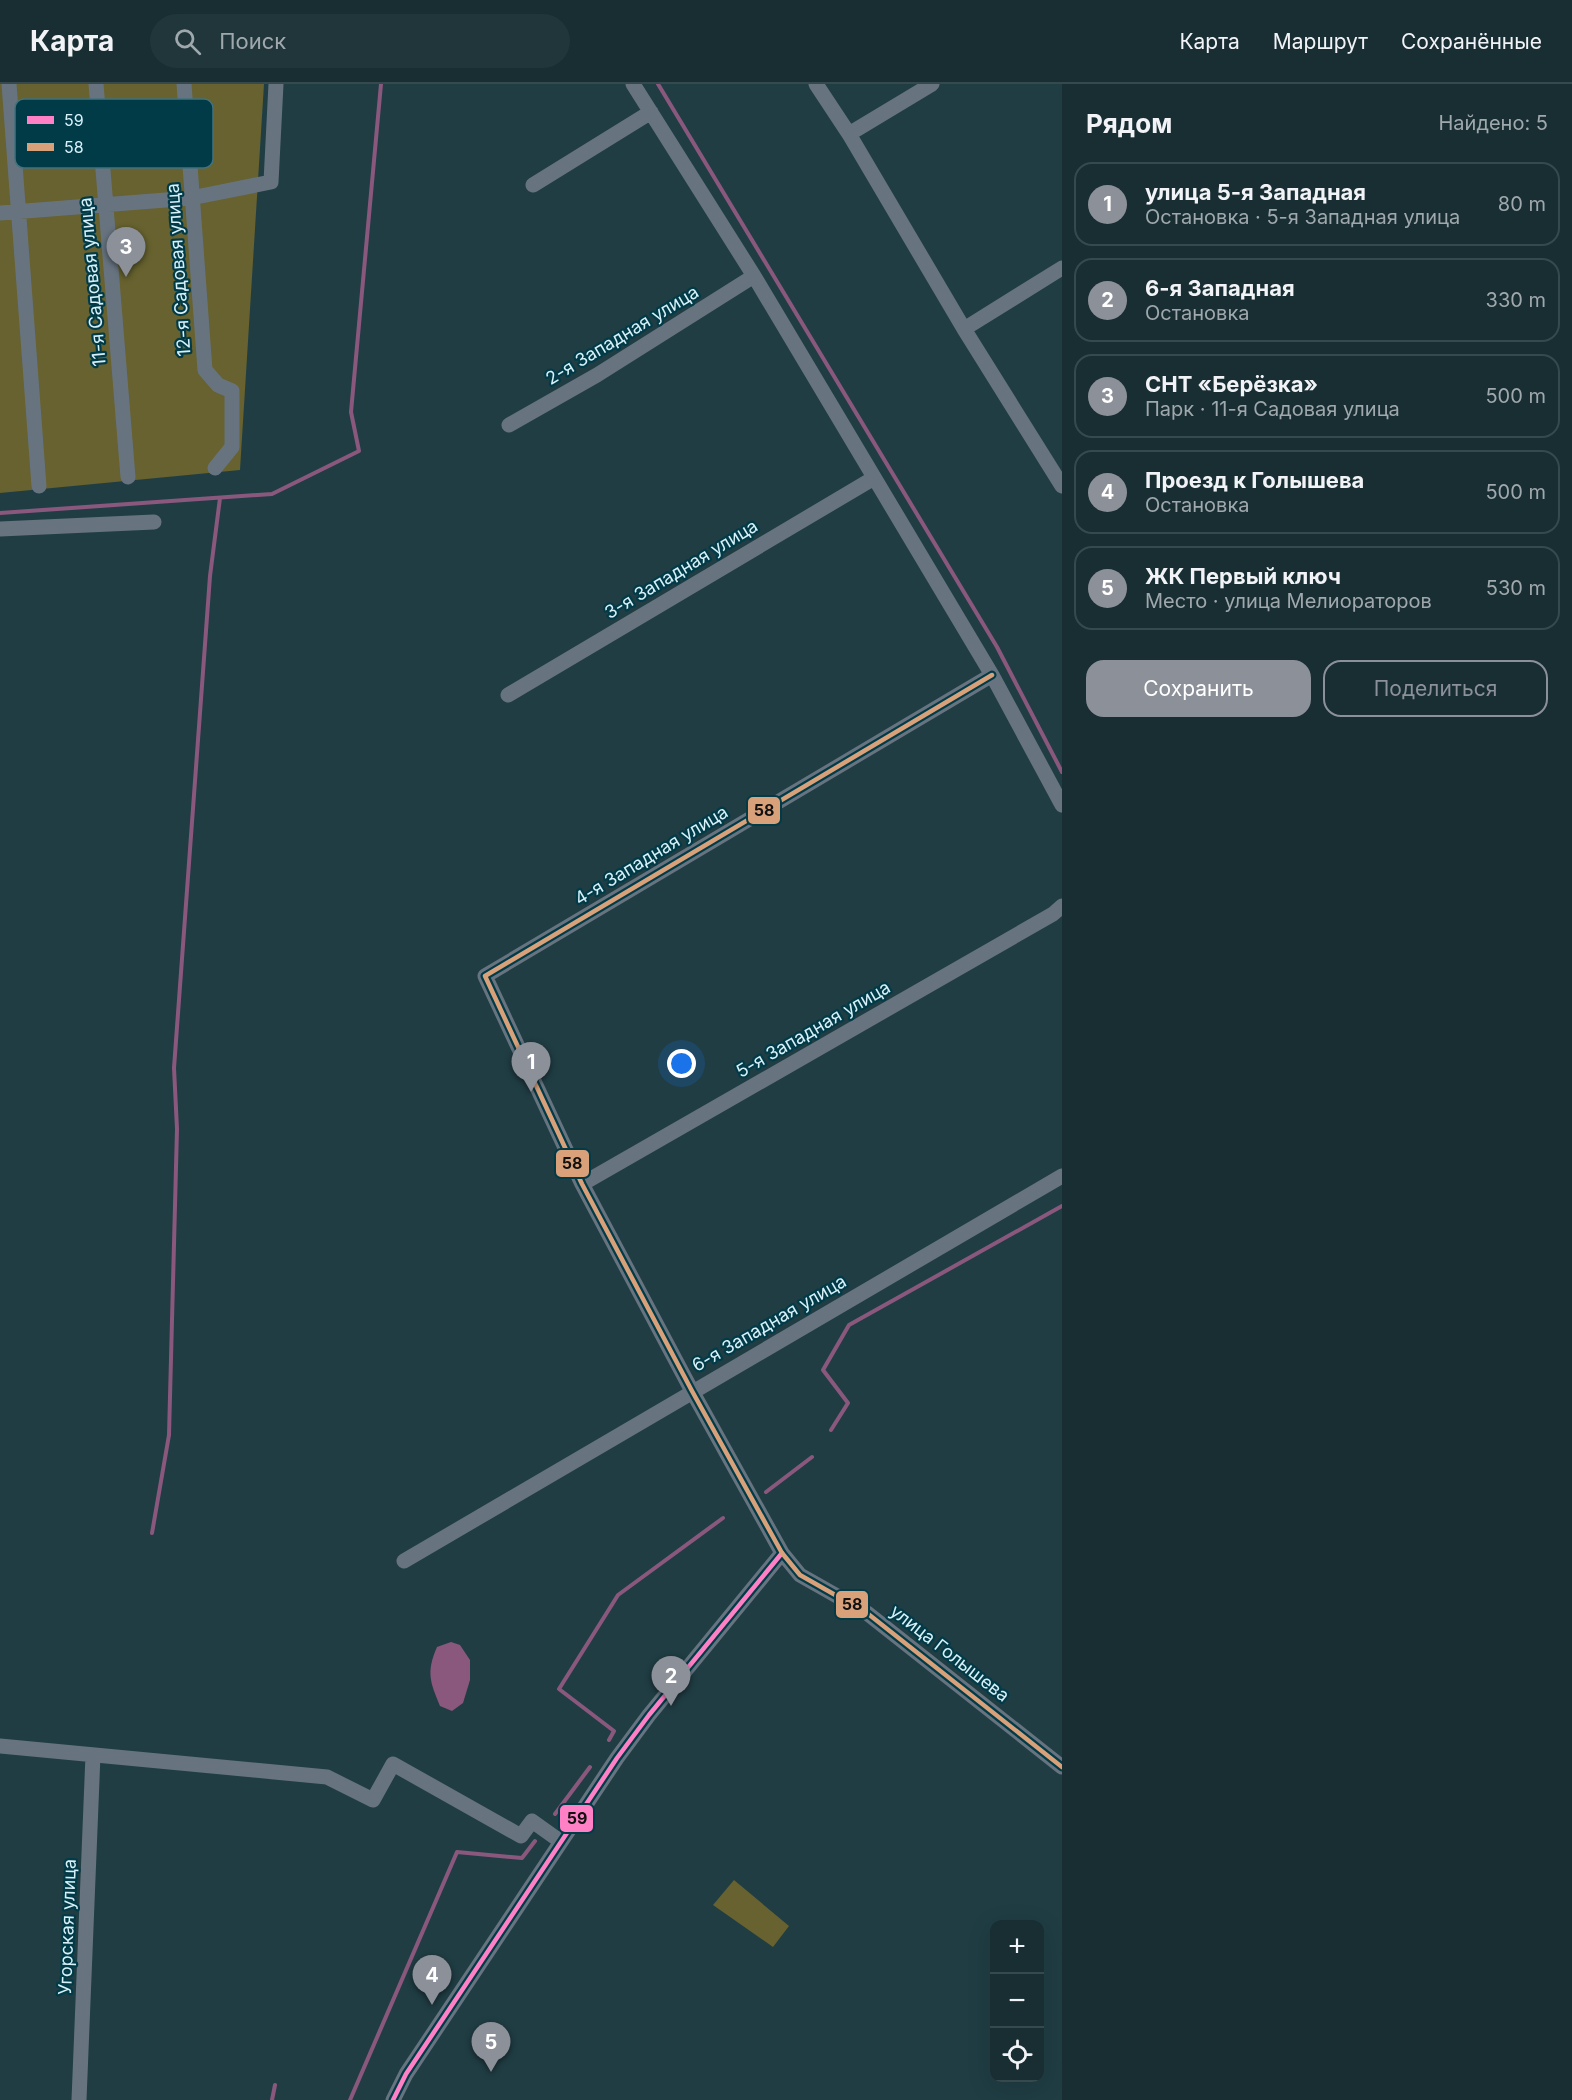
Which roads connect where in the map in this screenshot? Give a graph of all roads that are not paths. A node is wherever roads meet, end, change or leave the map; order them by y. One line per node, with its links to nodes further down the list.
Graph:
1 (9, 84): 12 (street)
2 (96, 84): 8 (street, 11-я Садовая улица)
3 (184, 84): 9 (street, 12-я Садовая улица)
4 (276, 84): 17 (street)
5 (633, 84): 10 (street)
6 (816, 84): 11 (street)
7 (932, 84): 11 (street)
8 (97, 99)
9 (185, 99)
10 (651, 112): 16 (street); 22 (street)
11 (849, 134): 23 (street)
12 (15, 160)
13 (16, 168): 19 (street)
14 (102, 168): 18 (street, 11-я Садовая улица)
15 (189, 168): 17 (street, 12-я Садовая улица)
16 (533, 185)
17 (191, 198): 18 (street); 25 (street, 12-я Садовая улица)
18 (105, 205): 19 (street); 26 (street, 11-я Садовая улица)
19 (19, 211): 20 (street); 28 (street)
20 (0, 213)
21 (1062, 268): 23 (street)
22 (754, 276): 24 (street, 2-я Западная улица); 27 (street)
23 (964, 329): 29 (street)
24 (509, 425)
25 (215, 468)
26 (128, 477)
27 (874, 478): 32 (street); 33 (street, 3-я Западная улица)
28 (39, 486)
29 (1062, 486)
30 (154, 522): 31 (street)
31 (0, 529)
32 (992, 675): 34 (street); 36 (street, 4-я Западная улица)
33 (508, 695)
34 (1062, 805)
35 (1062, 906): 38 (street, 5-я Западная улица)
36 (485, 976): 38 (street, улица Голышева)
37 (1062, 1176): 39 (street, 6-я Западная улица)
38 (582, 1184): 39 (street, улица Голышева)
39 (692, 1391): 40 (street, улица Голышева); 41 (street, 6-я Западная улица)
40 (782, 1553): 44 (street, улица Голышева); 45 (street)
41 (404, 1561)
42 (0, 1746): 43 (street)
43 (93, 1755): 45 (street); 46 (street, Угорская улица)
44 (1062, 1767)
45 (560, 1841): 47 (street)
46 (79, 2100)
47 (393, 2100)

